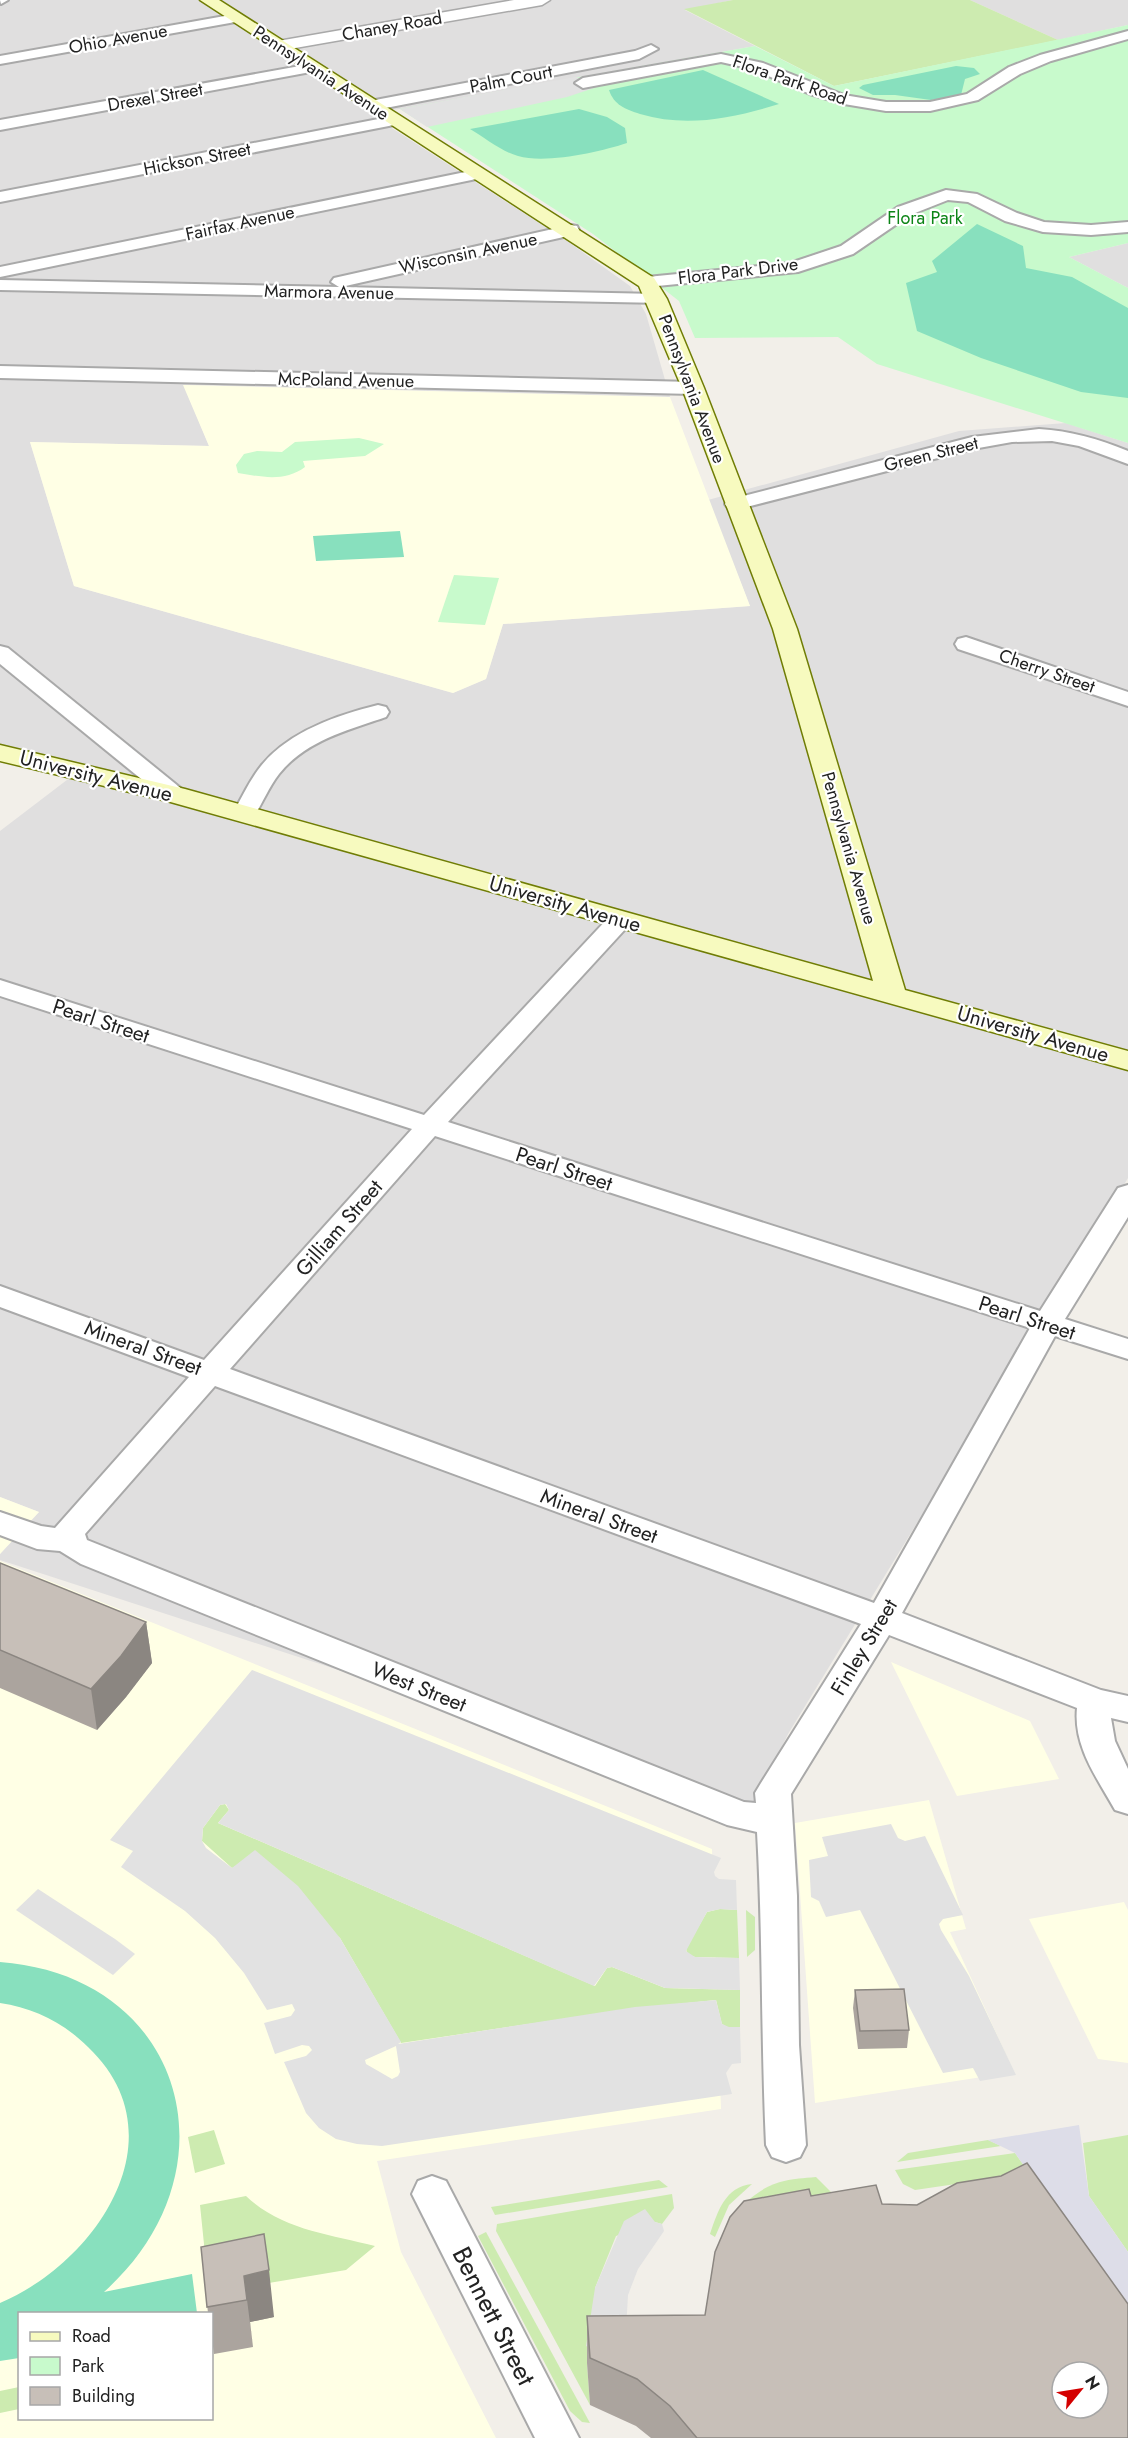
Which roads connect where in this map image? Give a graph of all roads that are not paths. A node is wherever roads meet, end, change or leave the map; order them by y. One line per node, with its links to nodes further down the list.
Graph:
1 (208, 0): 3 (main road, Pennsylvania Avenue)
2 (542, 0): 5 (street, Chaney Road)
3 (236, 18): 5 (main road, Pennsylvania Avenue); 7 (street, Ohio Avenue)
4 (1128, 35): 9 (street, Flora Park Road)
5 (278, 46): 8 (main road, Pennsylvania Avenue)
6 (651, 49): 10 (street, Palm Court)
7 (0, 60)
8 (311, 68): 10 (main road, Pennsylvania Avenue); 12 (street, Drexel Street)
9 (584, 83)
10 (370, 106): 11 (main road, Pennsylvania Avenue)
11 (394, 121): 13 (main road, Pennsylvania Avenue); 14 (street, Hickson Street)
12 (0, 125)
13 (480, 174): 16 (main road, Pennsylvania Avenue); 17 (street, Fairfax Avenue)
14 (0, 197)
15 (1128, 227): 19 (street, Flora Park Drive)
16 (571, 231): 19 (main road, Pennsylvania Avenue); 20 (street, Wisconsin Avenue)
17 (0, 272)
18 (0, 285): 20 (street, Marmora Avenue)
19 (652, 290): 20 (street, Marmora Avenue); 22 (main road, Pennsylvania Avenue)
20 (294, 292)
21 (0, 372): 22 (street, McPoland Avenue)
22 (693, 388): 24 (main road, Pennsylvania Avenue)
23 (1128, 458): 24 (street, Green Street)
24 (735, 504): 34 (main road, Pennsylvania Avenue)
25 (966, 644): 27 (street, Cherry Street)
26 (0, 653): 30 (street)
27 (1128, 699)
28 (378, 711): 31 (street)
29 (0, 753): 30 (main road, University Avenue)
30 (175, 795): 31 (main road, University Avenue)
31 (244, 814): 32 (main road, University Avenue)
32 (620, 920): 34 (main road, University Avenue); 36 (street, Gilliam Street)
33 (0, 988): 36 (street, Pearl Street)
34 (892, 995): 35 (main road, University Avenue)
35 (1128, 1061)
36 (429, 1126): 39 (street, Pearl Street); 41 (street, Gilliam Street)
37 (1128, 1194): 39 (street, Finley Street)
38 (0, 1296): 41 (street, Mineral Street)
39 (1047, 1324): 40 (street, Pearl Street); 44 (street, Finley Street)
40 (1128, 1349)
41 (211, 1373): 43 (street, Gilliam Street); 44 (street, Mineral Street)
42 (0, 1522): 43 (street)
43 (69, 1541): 48 (street, West Street)
44 (882, 1619): 45 (street, Mineral Street); 48 (street, Finley Street)
45 (1095, 1701): 46 (street, Mineral Street); 47 (street)
46 (1128, 1709)
47 (1128, 1800)
48 (774, 1820): 49 (street, Finley Street)
49 (786, 2145)
50 (432, 2194): 51 (street, Bennett Street)
51 (558, 2438)

